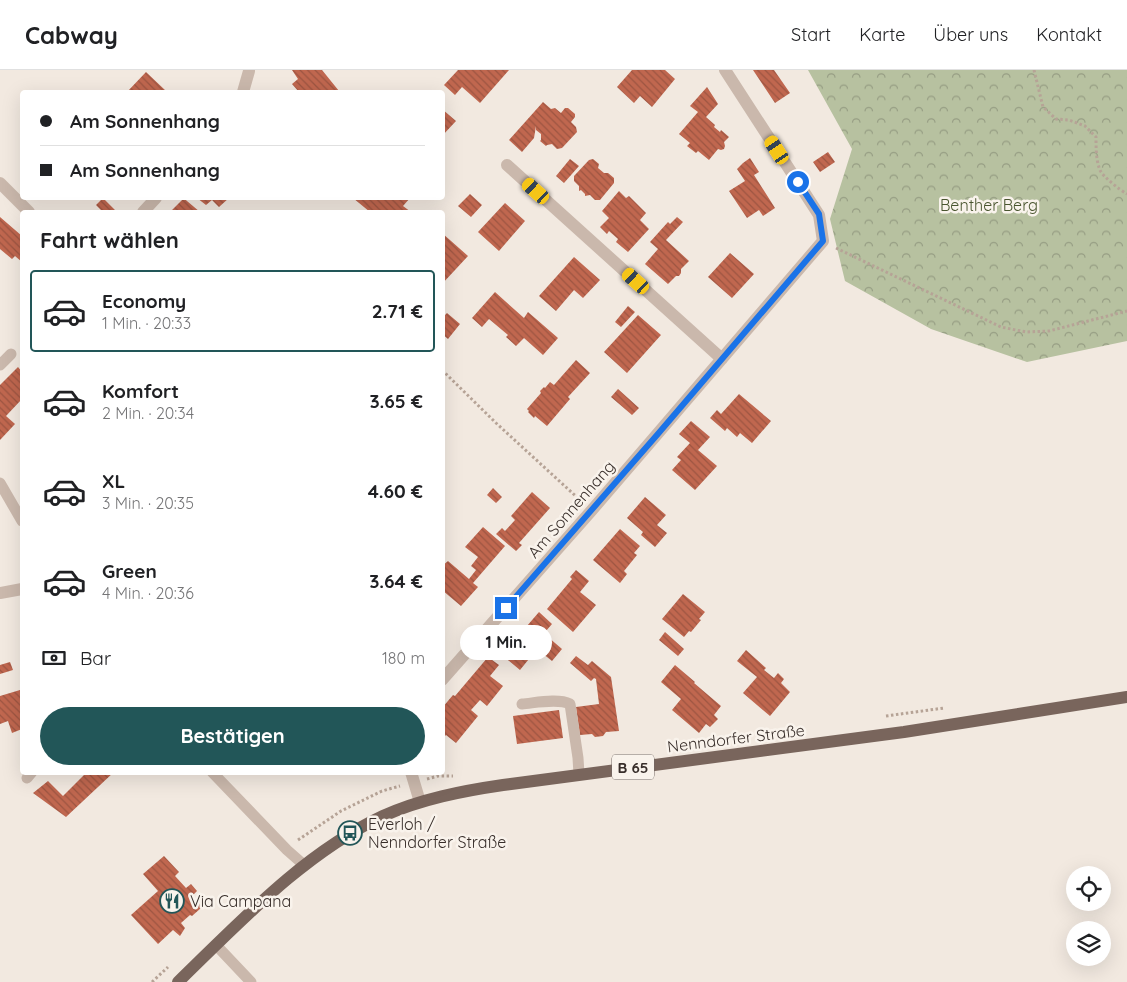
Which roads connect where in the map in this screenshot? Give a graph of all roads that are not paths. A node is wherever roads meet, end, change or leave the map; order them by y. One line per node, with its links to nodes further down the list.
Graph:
1 (725, 70): 10 (street, Am Sonnenhang)
2 (249, 71): 3 (street)
3 (244, 90)
4 (507, 165): 10 (street)
5 (0, 183): 7 (street)
6 (154, 200): 8 (street)
7 (27, 210)
8 (145, 210)
9 (11, 354): 11 (lane)
10 (722, 359): 16 (street, Am Sonnenhang)
11 (0, 365)
12 (0, 483): 13 (lane)
13 (20, 518)
14 (20, 589): 15 (street)
15 (0, 593)
16 (445, 677)
17 (1127, 697): 19 (main road, Nenndorfer Straße / B 65)
18 (522, 704): 19 (lane)
19 (580, 774): 22 (main road, Nenndorfer Straße / B 65)
20 (215, 775): 23 (lane)
21 (412, 775): 22 (street)
22 (420, 802): 23 (main road, Nenndorfer Straße / B 65)
23 (304, 865): 24 (main road, Nenndorfer Straße / B 65)
24 (216, 945): 25 (main road, Nenndorfer Straße / B 65); 26 (lane)
25 (178, 982)
26 (251, 982)

